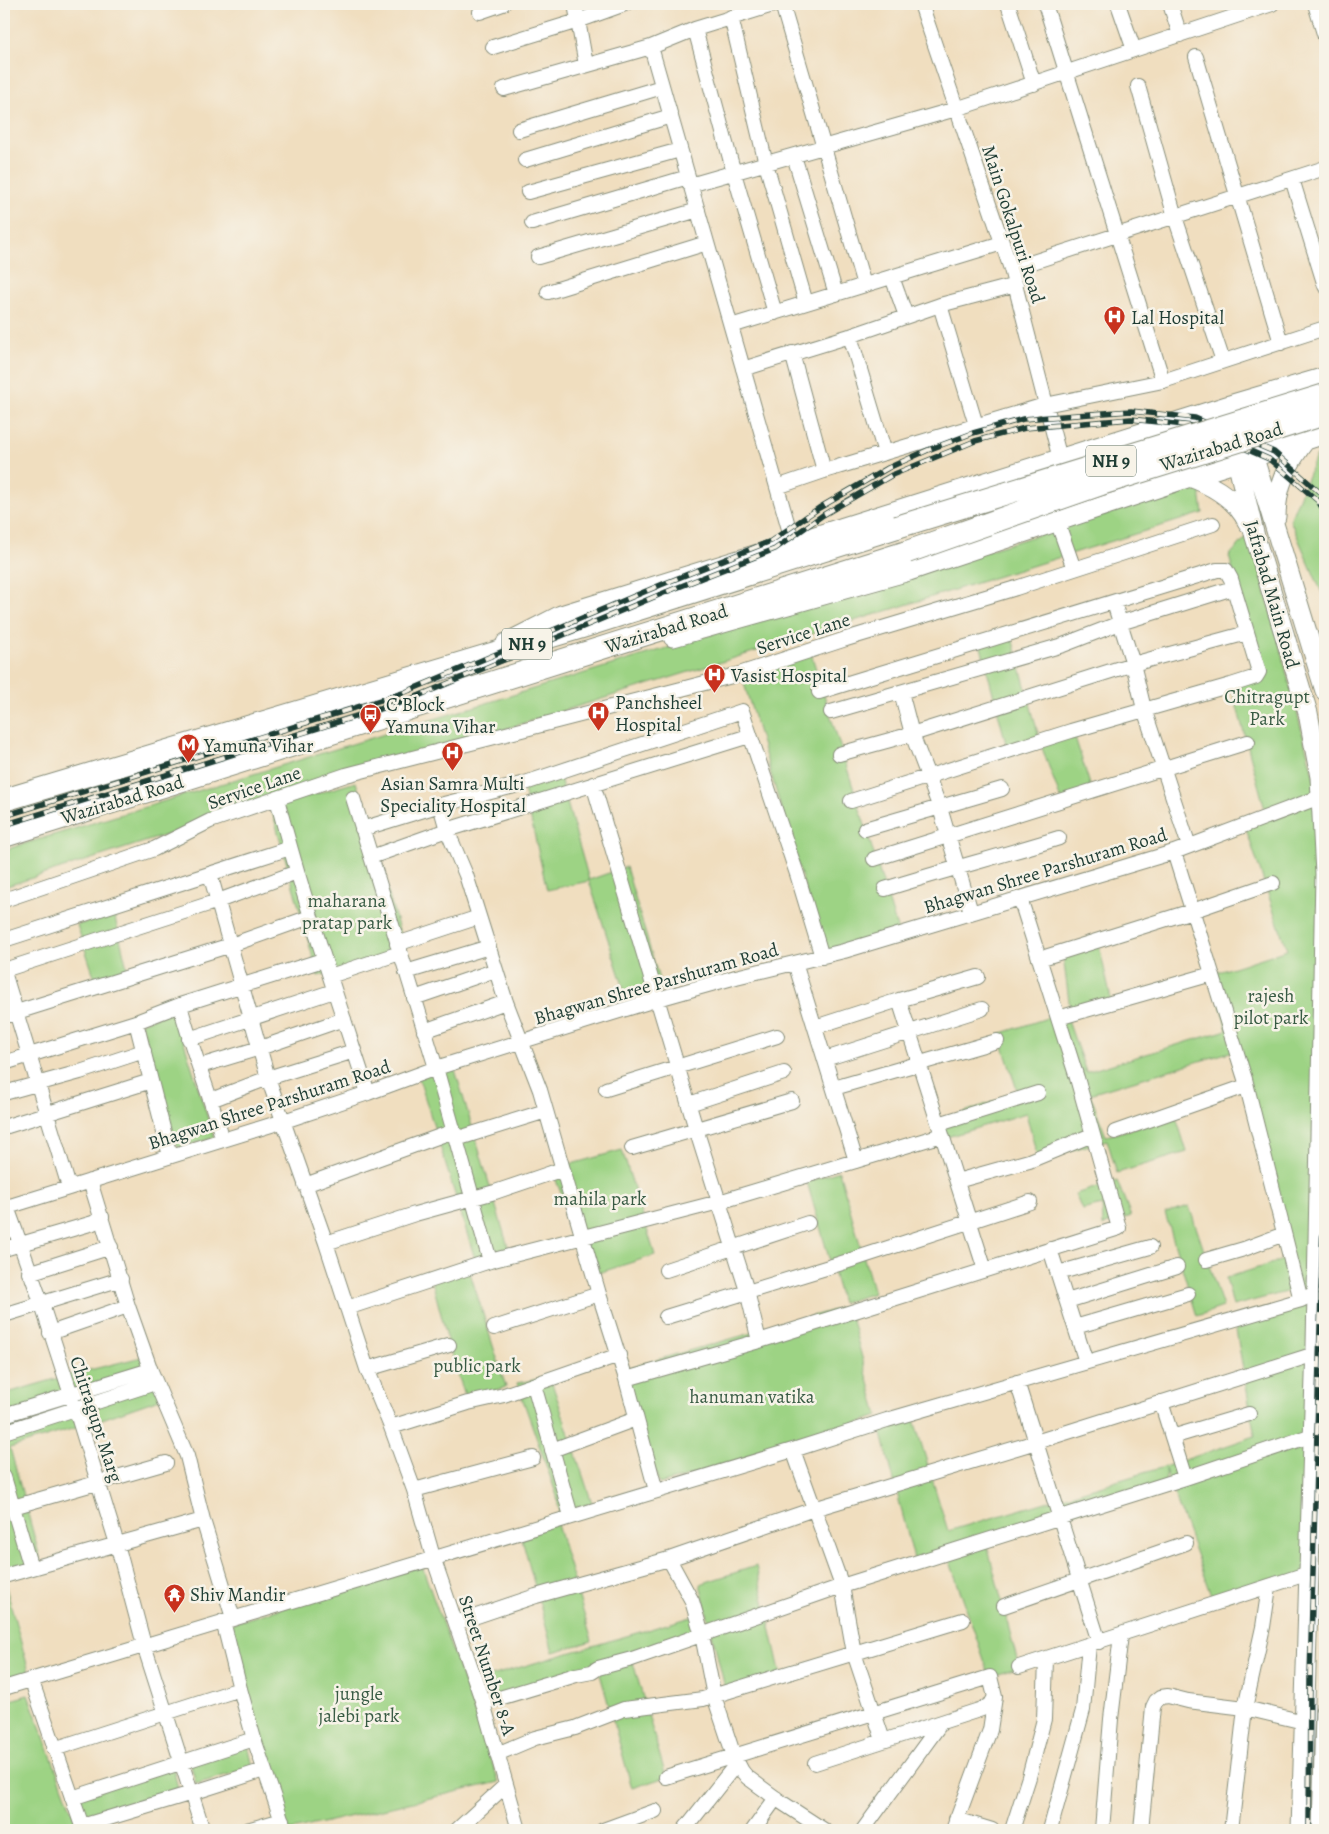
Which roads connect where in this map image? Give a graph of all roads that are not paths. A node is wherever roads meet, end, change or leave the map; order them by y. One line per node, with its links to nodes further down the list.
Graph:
1 (503, 4): 14 (street)
2 (575, 4): 17 (street)
3 (626, 4): 17 (street)
4 (776, 4): 15 (street)
5 (782, 4): 34 (street)
6 (920, 4): 31 (street, Main Gokalpuri Road)
7 (1008, 4): 27 (street)
8 (1045, 4): 26 (street)
9 (1118, 4): 23 (street)
10 (1170, 4): 19 (street)
11 (1272, 4): 13 (street)
12 (1315, 4): 16 (street)
13 (1241, 9): 19 (street)
14 (480, 12)
15 (731, 17): 18 (street); 38 (street)
16 (1322, 18): 20 (street)
17 (578, 21): 21 (street); 25 (street)
18 (696, 29): 22 (street); 40 (street)
19 (1180, 35): 23 (street)
20 (1325, 37)
21 (494, 47)
22 (651, 47): 25 (street); 29 (street)
23 (1134, 50): 26 (street)
24 (1196, 57): 44 (street)
25 (586, 65): 30 (street)
26 (1067, 72): 27 (street); 48 (street)
27 (1034, 84): 31 (street)
28 (1138, 86): 46 (street)
29 (662, 87): 32 (street); 33 (street)
30 (504, 89)
31 (956, 109): 34 (street); 50 (street, Main Gokalpuri Road)
32 (671, 116): 35 (street); 37 (street)
33 (519, 130)
34 (824, 147): 36 (street); 55 (street)
35 (680, 150): 42 (street); 43 (street)
36 (794, 156): 38 (street); 58 (street)
37 (525, 160)
38 (766, 164): 40 (street); 59 (street)
39 (1325, 168): 41 (street)
40 (734, 173): 42 (street); 61 (street)
41 (1292, 179): 44 (street); 56 (street)
42 (689, 181): 45 (street); 47 (street)
43 (528, 192)
44 (1237, 197): 46 (street); 66 (street)
45 (698, 210): 49 (street); 51 (street)
46 (1175, 217): 48 (street); 68 (street)
47 (532, 223)
48 (1117, 235): 52 (street); 71 (street)
49 (707, 242): 57 (street); 63 (street)
50 (1002, 243): 52 (street, Main Gokalpuri Road); 53 (street)
51 (538, 258)
52 (1011, 269): 54 (street, Main Gokalpuri Road)
53 (892, 277): 55 (street); 62 (street)
54 (1016, 284): 60 (street); 73 (street, Main Gokalpuri Road)
55 (864, 285): 58 (street)
56 (1325, 286)
57 (548, 292)
58 (836, 294): 59 (street)
59 (806, 303): 61 (street)
60 (940, 305): 62 (street); 76 (street)
61 (775, 312): 63 (street)
62 (906, 316): 65 (street)
63 (731, 326): 69 (street)
64 (1325, 328): 66 (street)
65 (850, 336): 67 (street); 79 (street)
66 (1281, 343): 68 (street)
67 (792, 353): 69 (street); 82 (street)
68 (1223, 361): 71 (street)
69 (743, 368): 85 (street)
70 (1325, 377): 74 (main road)
71 (1163, 381): 73 (street)
72 (1325, 395): 97 (highway, Wazirabad Road / NH 9, bridge)
73 (1045, 405): 76 (street); 81 (street, Main Gokalpuri Road)
74 (1228, 406): 80 (main road, Jafrabad Main Road); 81 (main road)
75 (1325, 414): 99 (highway, Wazirabad Road / NH 9, bridge)
76 (976, 425): 79 (street)
77 (1325, 434): 78 (main road)
78 (1307, 438): 80 (main road); 89 (main road)
79 (885, 453): 82 (street)
80 (1246, 459): 84 (main road); 89 (main road, Jafrabad Main Road); 90 (main road, Jafrabad Main Road)
81 (1060, 460): 83 (main road)
82 (824, 470): 85 (street)
83 (1018, 473): 88 (main road); 91 (main road)
84 (1190, 477): 86 (main road); 90 (main road)
85 (777, 487): 91 (street)
86 (1057, 522): 88 (main road); 92 (street)
87 (1214, 524): 92 (street, Service Lane)
88 (1032, 530): 99 (main road)
89 (1278, 536): 100 (main road, Jafrabad Main Road)
90 (1255, 538): 113 (main road, Jafrabad Main Road)
91 (793, 544): 97 (main road)
92 (1074, 569): 114 (street, Service Lane)
93 (1233, 588): 94 (street); 95 (street); 96 (street)
94 (1114, 603): 95 (street); 101 (street)
95 (1120, 624): 98 (street); 102 (street)
96 (1247, 633): 98 (street); 103 (street)
97 (471, 660): 116 (highway, Wazirabad Road / NH 9)
98 (1133, 664): 103 (street); 105 (street)
99 (485, 684): 123 (highway, Wazirabad Road / NH 9)
100 (1325, 691)
101 (819, 692)
102 (900, 692): 104 (street); 105 (street)
103 (1144, 710): 109 (street); 110 (street)
104 (831, 712)
105 (912, 734): 108 (street); 110 (street)
106 (749, 736): 111 (street); 118 (street); 147 (street)
107 (1248, 742): 109 (street)
108 (839, 754)
109 (1164, 768): 124 (street); 126 (street)
110 (929, 776): 117 (street); 119 (street)
111 (593, 784): 122 (street); 160 (street)
112 (1002, 790): 119 (street)
113 (1323, 797): 126 (street, Bhagwan Shree Parshuram Road); 245 (main road, Jafrabad Main Road)
114 (277, 798): 127 (street); 137 (street, Service Lane)
115 (353, 798): 120 (street)
116 (4, 800)
117 (851, 801)
118 (440, 805): 120 (street); 122 (street)
119 (940, 808): 121 (street); 124 (street)
120 (362, 829): 129 (street)
121 (865, 829)
122 (447, 830): 129 (street); 142 (street)
123 (4, 836)
124 (949, 836): 130 (street); 131 (street)
125 (1058, 838): 131 (street)
126 (1190, 846): 128 (street, Bhagwan Shree Parshuram Road)
127 (290, 848): 132 (street); 133 (street)
128 (1174, 852): 136 (street, Bhagwan Shree Parshuram Road); 139 (street)
129 (371, 857): 146 (street)
130 (874, 859)
131 (958, 867): 135 (street); 140 (street)
132 (297, 872): 138 (street); 141 (street)
133 (210, 874): 138 (street, Street Number 8-A); 143 (street)
134 (1273, 883): 139 (street)
135 (885, 889)
136 (1020, 898): 140 (street, Bhagwan Shree Parshuram Road); 148 (street)
137 (4, 900)
138 (218, 901): 144 (street, Street Number 8-A); 152 (street)
139 (1192, 911): 148 (street); 154 (street)
140 (972, 912): 147 (street, Bhagwan Shree Parshuram Road)
141 (310, 917): 144 (street); 149 (street)
142 (479, 917): 145 (street); 146 (street)
143 (4, 940)
144 (231, 945): 157 (street, Street Number 8-A); 165 (street)
145 (489, 947): 151 (street); 153 (street)
146 (399, 948): 153 (street); 155 (street)
147 (822, 956): 150 (street, Bhagwan Shree Parshuram Road)
148 (1039, 959): 167 (street)
149 (323, 960): 155 (street); 157 (street)
150 (795, 963): 160 (street, Bhagwan Shree Parshuram Road); 170 (street)
151 (496, 970): 159 (street); 162 (street)
152 (4, 971): 165 (street)
153 (406, 972): 159 (street)
154 (1212, 974): 167 (street); 191 (street)
155 (330, 976): 158 (street)
156 (978, 977): 161 (street)
157 (242, 985): 163 (street); 166 (street, Street Number 8-A)
158 (334, 991): 166 (street); 168 (street)
159 (414, 998): 171 (street)
160 (658, 999): 175 (street, Bhagwan Shree Parshuram Road); 185 (street)
161 (899, 1000): 170 (street); 172 (street)
162 (506, 1002): 171 (street); 175 (street)
163 (180, 1005): 169 (street); 174 (street)
164 (982, 1010): 172 (street)
165 (10, 1014): 180 (street)
166 (251, 1018): 174 (street); 177 (street, Street Number 8-A)
167 (1058, 1018): 208 (street)
168 (344, 1019): 177 (street); 179 (street)
169 (136, 1022): 178 (street); 180 (street)
170 (815, 1027): 181 (street)
171 (424, 1031): 186 (street)
172 (910, 1033): 181 (street); 183 (street)
173 (777, 1036): 185 (street)
174 (189, 1039): 184 (street)
175 (521, 1041): 186 (street, Bhagwan Shree Parshuram Road); 200 (street)
176 (997, 1041): 183 (street)
177 (260, 1048): 184 (street); 188 (street, Street Number 8-A)
178 (144, 1051): 189 (street); 190 (street)
179 (354, 1051): 188 (street); 195 (street)
180 (28, 1055): 182 (street); 190 (street)
181 (825, 1059): 192 (street)
182 (4, 1063)
183 (920, 1064): 192 (street); 205 (street)
184 (200, 1066): 197 (street)
185 (678, 1067): 193 (street); 199 (street)
186 (436, 1068): 195 (street, Bhagwan Shree Parshuram Road); 207 (street)
187 (784, 1073): 199 (street)
188 (268, 1078): 197 (street); 202 (street, Street Number 8-A)
189 (151, 1081): 201 (street); 211 (street)
190 (37, 1083): 194 (street); 201 (street)
191 (1246, 1086): 206 (street); 225 (street)
192 (834, 1088): 212 (street)
193 (606, 1089)
194 (4, 1093)
195 (368, 1093): 202 (street, Bhagwan Shree Parshuram Road)
196 (1038, 1093): 205 (street)
197 (211, 1100): 209 (street)
198 (792, 1101): 204 (street)
199 (689, 1104): 204 (street)
200 (546, 1111): 207 (street); 213 (street)
201 (47, 1115): 203 (street); 217 (street)
202 (284, 1121): 209 (street, Bhagwan Shree Parshuram Road); 216 (street, Street Number 8-A)
203 (4, 1127)
204 (696, 1129): 210 (street); 219 (street)
205 (940, 1129): 212 (street); 215 (street)
206 (1115, 1132)
207 (455, 1135): 216 (street); 218 (street)
208 (1092, 1135): 215 (street); 233 (street)
209 (224, 1140): 211 (street, Bhagwan Shree Parshuram Road)
210 (632, 1148)
211 (170, 1156): 214 (street, Bhagwan Shree Parshuram Road)
212 (856, 1161): 219 (street)
213 (562, 1169): 218 (street); 226 (street)
214 (90, 1181): 217 (street, Bhagwan Shree Parshuram Road); 222 (street)
215 (957, 1181): 223 (street)
216 (305, 1185): 227 (street, Street Number 8-A)
217 (69, 1187): 221 (street, Bhagwan Shree Parshuram Road)
218 (474, 1198): 227 (street); 235 (street)
219 (719, 1202): 226 (street); 230 (street)
220 (1030, 1202): 223 (street)
221 (5, 1207): 228 (street, Chitragupt Marg)
222 (102, 1218): 228 (street); 229 (street)
223 (970, 1222): 238 (street); 242 (street)
224 (808, 1223): 230 (street)
225 (1284, 1234): 234 (street); 245 (street)
226 (582, 1238): 235 (street); 243 (street)
227 (326, 1243): 249 (street, Street Number 8-A)
228 (20, 1245): 232 (street); 239 (street, Chitragupt Marg)
229 (111, 1247): 239 (street); 241 (street)
230 (733, 1247): 237 (street); 242 (street)
231 (1150, 1247): 240 (street)
232 (4, 1249)
233 (1050, 1249): 238 (street); 240 (street)
234 (1206, 1260)
235 (490, 1261): 249 (street)
236 (1177, 1267): 246 (street)
237 (666, 1270)
238 (985, 1270): 255 (street)
239 (30, 1273): 247 (street, Chitragupt Marg)
240 (1058, 1273): 246 (street)
241 (120, 1279): 247 (street); 248 (street)
242 (747, 1291): 251 (street); 255 (street)
243 (599, 1294): 253 (street); 258 (street)
244 (1188, 1294): 252 (street)
245 (1314, 1294): 257 (main road, Jafrabad Main Road); 259 (street)
246 (1067, 1301): 252 (street)
247 (41, 1302): 250 (street); 254 (street, Chitragupt Marg)
248 (128, 1306): 254 (street); 288 (street)
249 (347, 1308): 260 (street, Street Number 8-A)
250 (4, 1315)
251 (666, 1317)
252 (1075, 1327): 259 (street)
253 (494, 1328)
254 (50, 1333): 264 (street, Chitragupt Marg)
255 (759, 1341): 261 (street)
256 (449, 1344): 260 (street)
257 (1315, 1354): 265 (street); 272 (main road, Jafrabad Main Road)
258 (619, 1355): 261 (street); 263 (street)
259 (1086, 1362): 262 (street)
260 (367, 1369): 270 (street, Street Number 8-A)
261 (626, 1379): 269 (street)
262 (1017, 1382): 274 (street); 276 (street)
263 (534, 1385): 270 (street); 275 (street)
264 (71, 1395): 266 (street, Chitragupt Marg); 266 (street); 268 (street)
265 (1160, 1402): 273 (street); 274 (street)
266 (76, 1410): 271 (street); 281 (street, Chitragupt Marg)
267 (1249, 1414): 273 (street)
268 (4, 1415)
269 (636, 1419): 275 (street); 283 (street)
270 (391, 1427): 282 (street, Street Number 8-A)
271 (4, 1432)
272 (1313, 1435): 280 (street); 294 (main road, Jafrabad Main Road)
273 (1172, 1437): 280 (street)
274 (1036, 1442): 285 (street); 287 (street)
275 (552, 1450): 286 (street)
276 (793, 1450): 283 (street); 285 (street)
277 (533, 1458): 282 (street)
278 (166, 1464): 281 (street)
279 (4, 1477): 284 (street)
280 (1185, 1478): 287 (street)
281 (98, 1483): 284 (street); 290 (street, Chitragupt Marg)
282 (414, 1490): 291 (street, Street Number 8-A)
283 (656, 1491): 286 (street)
284 (13, 1507): 293 (street)
285 (814, 1509): 292 (street); 297 (street)
286 (571, 1516): 291 (street)
287 (1060, 1517): 296 (street); 297 (street)
288 (202, 1520): 290 (street); 300 (street)
289 (1186, 1543): 296 (street)
290 (116, 1544): 293 (street); 306 (street, Chitragupt Marg)
291 (433, 1558): 300 (street); 302 (street, Street Number 8-A)
292 (669, 1559): 302 (street); 303 (street)
293 (31, 1568): 295 (street)
294 (1308, 1573): 298 (street); 320 (main road, Jafrabad Main Road)
295 (4, 1576)
296 (1080, 1579): 299 (street); 305 (street)
297 (842, 1586): 303 (street); 307 (street)
298 (1269, 1587): 304 (street); 316 (street)
299 (1004, 1606)
300 (228, 1620): 306 (street); 312 (street)
301 (963, 1620): 307 (street)
302 (456, 1623): 315 (street, Street Number 8-A)
303 (702, 1635): 313 (street); 315 (street)
304 (1121, 1635): 305 (street); 352 (street)
305 (1094, 1644): 308 (street); 351 (street)
306 (144, 1646): 310 (street); 319 (street, Chitragupt Marg)
307 (854, 1653): 313 (street); 317 (street)
308 (1046, 1659): 309 (street); 350 (street)
309 (1019, 1667)
310 (31, 1679): 311 (street); 324 (street)
311 (4, 1688)
312 (240, 1690): 319 (street); 322 (street)
313 (714, 1696): 325 (street); 326 (street)
314 (995, 1698): 317 (street); 321 (street); 337 (street)
315 (483, 1703): 325 (street, Street Number 8-A)
316 (1245, 1708): 320 (street); 353 (street); 354 (street)
317 (874, 1712): 323 (street); 326 (street)
318 (1325, 1712): 356 (main road)
319 (164, 1713): 324 (street); 327 (street, Chitragupt Marg)
320 (1304, 1722): 355 (main road, Jafrabad Main Road)
321 (941, 1723): 323 (street); 348 (street)
322 (254, 1739): 327 (street); 329 (street)
323 (883, 1740): 328 (street)
324 (54, 1749): 333 (street)
325 (497, 1754): 331 (street, Street Number 8-A)
326 (736, 1759): 330 (street); 334 (street); 345 (street)
327 (181, 1762): 332 (street, Chitragupt Marg); 333 (street)
328 (815, 1763)
329 (264, 1770): 332 (street); 336 (street)
330 (666, 1777)
331 (506, 1785): 339 (street, Street Number 8-A); 343 (street)
332 (192, 1793): 340 (street); 341 (street, Chitragupt Marg)
333 (72, 1798): 340 (street)
334 (776, 1798): 338 (street); 346 (street)
335 (655, 1811): 344 (street)
336 (284, 1825): 342 (street)
337 (955, 1825): 349 (street)
338 (809, 1826): 347 (street)
339 (515, 1827)
340 (82, 1828)
341 (203, 1830)
342 (247, 1830)
343 (457, 1830)
344 (603, 1830)
345 (684, 1830)
346 (753, 1830)
347 (824, 1830)
348 (863, 1830)
349 (992, 1830)
350 (1012, 1830)
351 (1050, 1830)
352 (1102, 1830)
353 (1141, 1830)
354 (1231, 1830)
355 (1300, 1830)
356 (1322, 1830)

